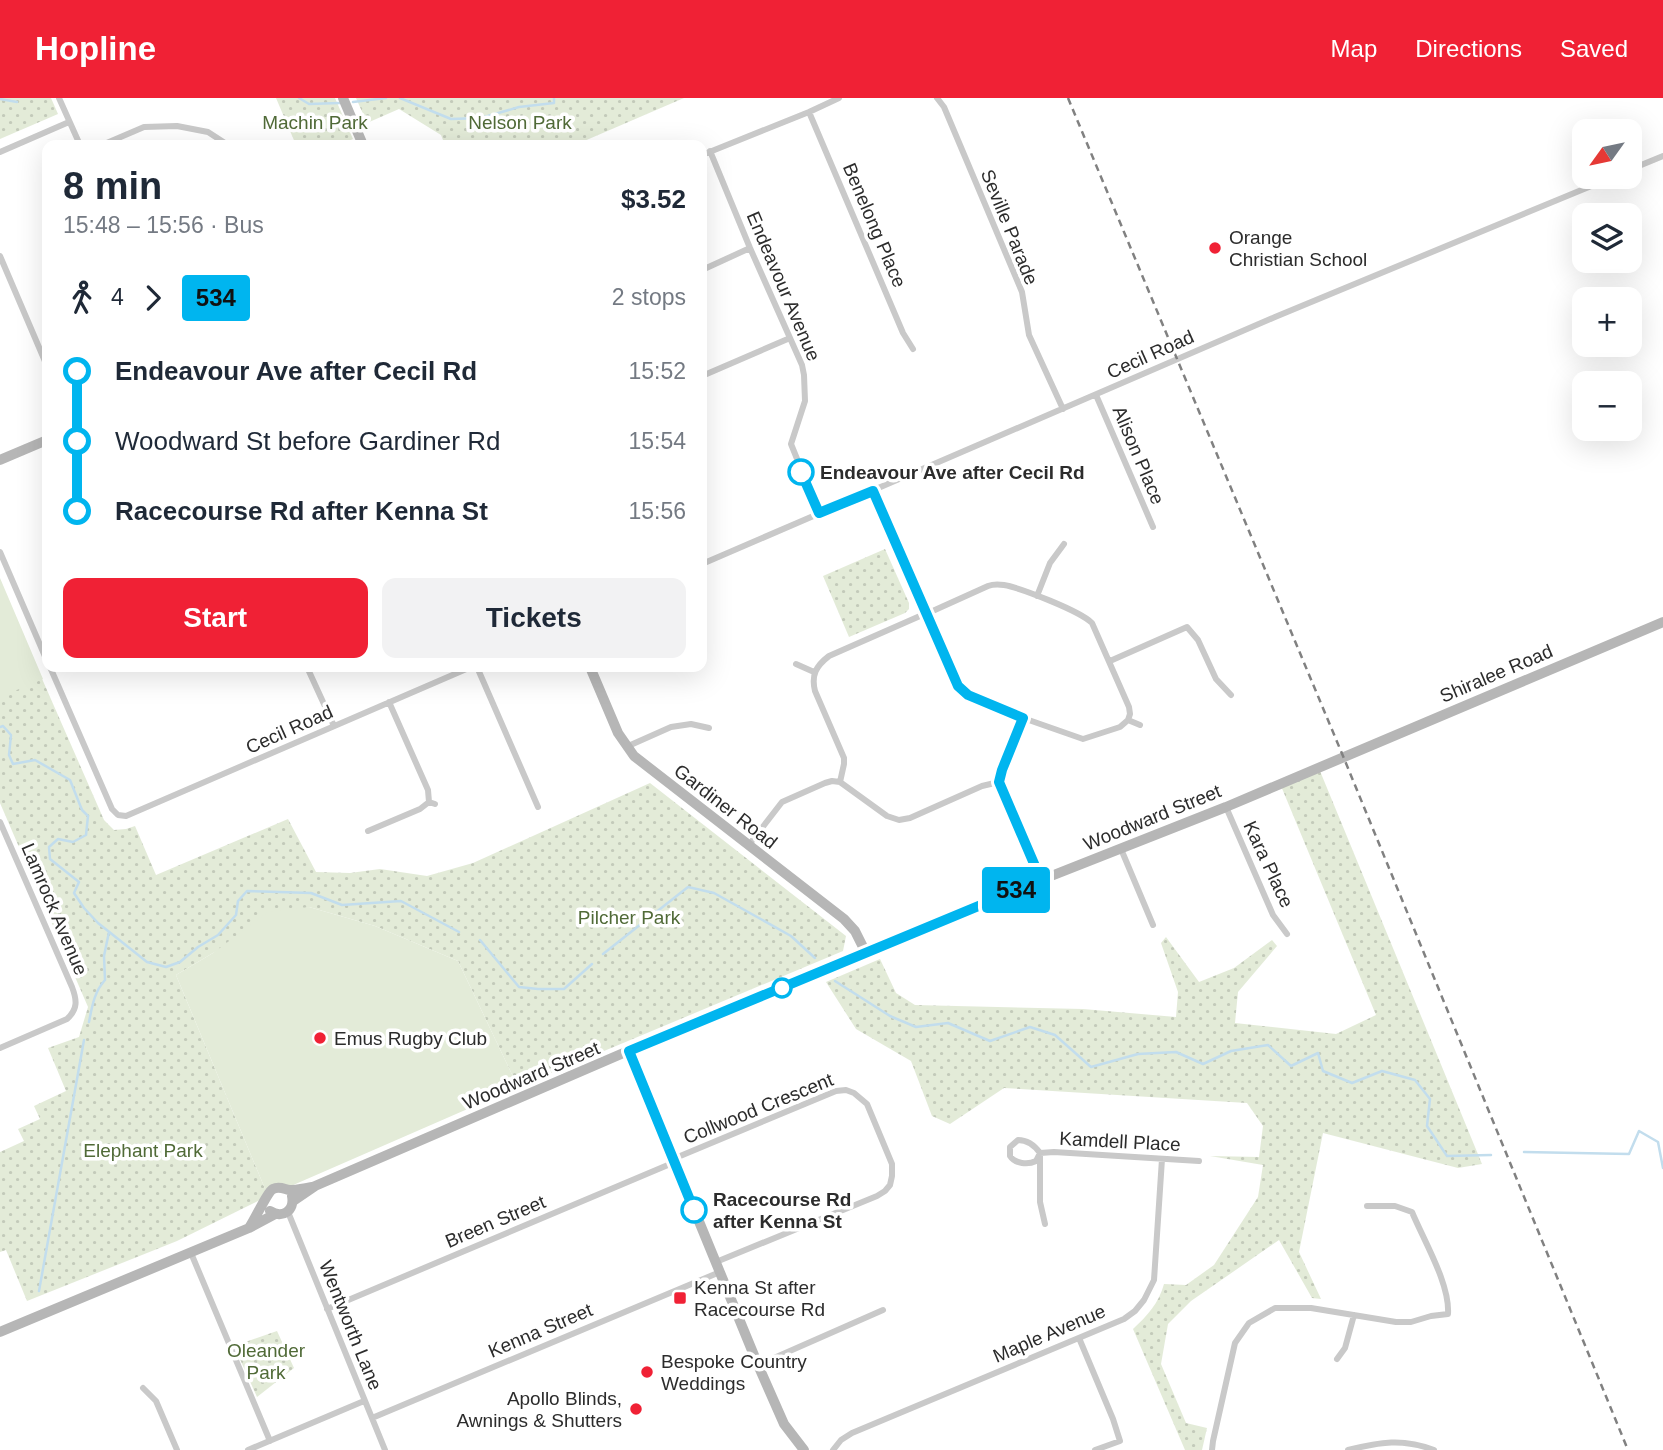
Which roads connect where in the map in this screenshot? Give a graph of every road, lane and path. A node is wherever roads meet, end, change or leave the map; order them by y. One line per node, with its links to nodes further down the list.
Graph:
1 (59, 98): 6 (street)
2 (342, 98): 10 (street)
3 (839, 98): 5 (street)
4 (937, 98): 25 (street, Seville Parade)
5 (809, 112): 11 (street); 21 (street, Benelong Place)
6 (69, 122): 7 (street); 12 (street)
7 (78, 140)
8 (114, 140): 9 (street)
9 (220, 140)
10 (361, 140)
11 (710, 151): 13 (street); 17 (street, Endeavour Avenue)
12 (0, 152)
13 (707, 152)
14 (1663, 156): 15 (street)
15 (1642, 165)
16 (1584, 189): 24 (street, Cecil Road)
17 (750, 248): 19 (street); 20 (street, Endeavour Avenue)
18 (0, 256): 22 (street)
19 (707, 268)
20 (790, 338): 23 (street); 29 (street, Endeavour Avenue)
21 (914, 349)
22 (42, 354)
23 (707, 374)
24 (1096, 395): 25 (street, Cecil Road); 30 (street, Alison Place)
25 (1063, 409): 28 (street, Cecil Road)
26 (42, 442): 27 (street)
27 (0, 460)
28 (873, 491): 29 (street, Cecil Road); 35 (street)
29 (819, 513): 33 (street, Cecil Road)
30 (1153, 527)
31 (1064, 544): 34 (street)
32 (0, 552): 37 (street)
33 (707, 562)
34 (1037, 596): 35 (street); 38 (street)
35 (926, 614): 45 (street); 48 (street)
36 (1663, 622): 54 (street, Shiralee Road)
37 (42, 649)
38 (1110, 661): 46 (street); 49 (street)
39 (796, 664): 45 (street)
40 (52, 672): 51 (street, Cecil Road)
41 (309, 672): 51 (street)
42 (459, 672): 47 (street, Cecil Road)
43 (479, 672): 57 (street)
44 (592, 672): 53 (street, Gardiner Road)
45 (814, 672): 55 (street)
46 (1231, 695)
47 (388, 702): 51 (street, Cecil Road); 60 (street)
48 (1023, 718): 49 (street); 56 (street)
49 (1128, 720): 50 (street)
50 (1140, 725)
51 (334, 726)
52 (709, 728): 53 (street)
53 (626, 747): 61 (street, Gardiner Road)
54 (1343, 756): 58 (street, Woodward Street)
55 (839, 782): 56 (street); 61 (street)
56 (999, 782): 63 (street)
57 (538, 807)
58 (1226, 807): 62 (street, Woodward Street); 65 (street, Kara Place)
59 (0, 822): 67 (street, Lamrock Avenue)
60 (368, 831)
61 (748, 846): 66 (street, Gardiner Road)
62 (1121, 849): 63 (street, Woodward Street); 64 (street)
63 (1041, 880): 66 (street, Woodward Street)
64 (1153, 925)
65 (1287, 934)
66 (866, 953): 68 (street, Woodward Street)
67 (0, 1048)
68 (629, 1051): 71 (street); 73 (street, Woodward Street)
69 (1040, 1153): 69 (street, Kamdell Place); 70 (street, Kamdell Place); 80 (street, Kamdell Place)
70 (1162, 1159): 72 (street, Kamdell Place); 88 (street, Maple Avenue)
71 (674, 1161): 83 (street); 83 (street, Collwood Crescent); 84 (street, Breen Street)
72 (1199, 1161)
73 (315, 1186): 74 (street, Woodward Street); 76 (street, Woodward Street)
74 (287, 1190): 75 (street); 76 (street)
75 (265, 1201): 79 (street); 81 (street)
76 (293, 1201): 78 (street)
77 (1367, 1206): 86 (street)
78 (288, 1212): 79 (street); 84 (street, Wentworth Lane)
79 (275, 1214): 81 (street)
80 (1045, 1224)
81 (249, 1228): 82 (street)
82 (191, 1253): 87 (street); 94 (street)
83 (718, 1267): 90 (street); 93 (street, Kenna Street)
84 (327, 1309): 92 (street, Wentworth Lane)
85 (883, 1310): 90 (street)
86 (1354, 1315): 89 (street); 101 (street)
87 (0, 1332)
88 (1080, 1338): 99 (street, Maple Avenue); 100 (street)
89 (1337, 1359)
90 (758, 1365): 98 (street)
91 (144, 1388): 95 (street)
92 (364, 1401): 93 (street, Wentworth Lane); 94 (street)
93 (372, 1418): 97 (street, Wentworth Lane)
94 (270, 1441): 96 (street)
95 (177, 1450)
96 (248, 1450)
97 (385, 1450)
98 (804, 1450)
99 (833, 1450)
100 (1095, 1450)
101 (1212, 1450)
102 (1348, 1450): 103 (street)
103 (1434, 1450)

